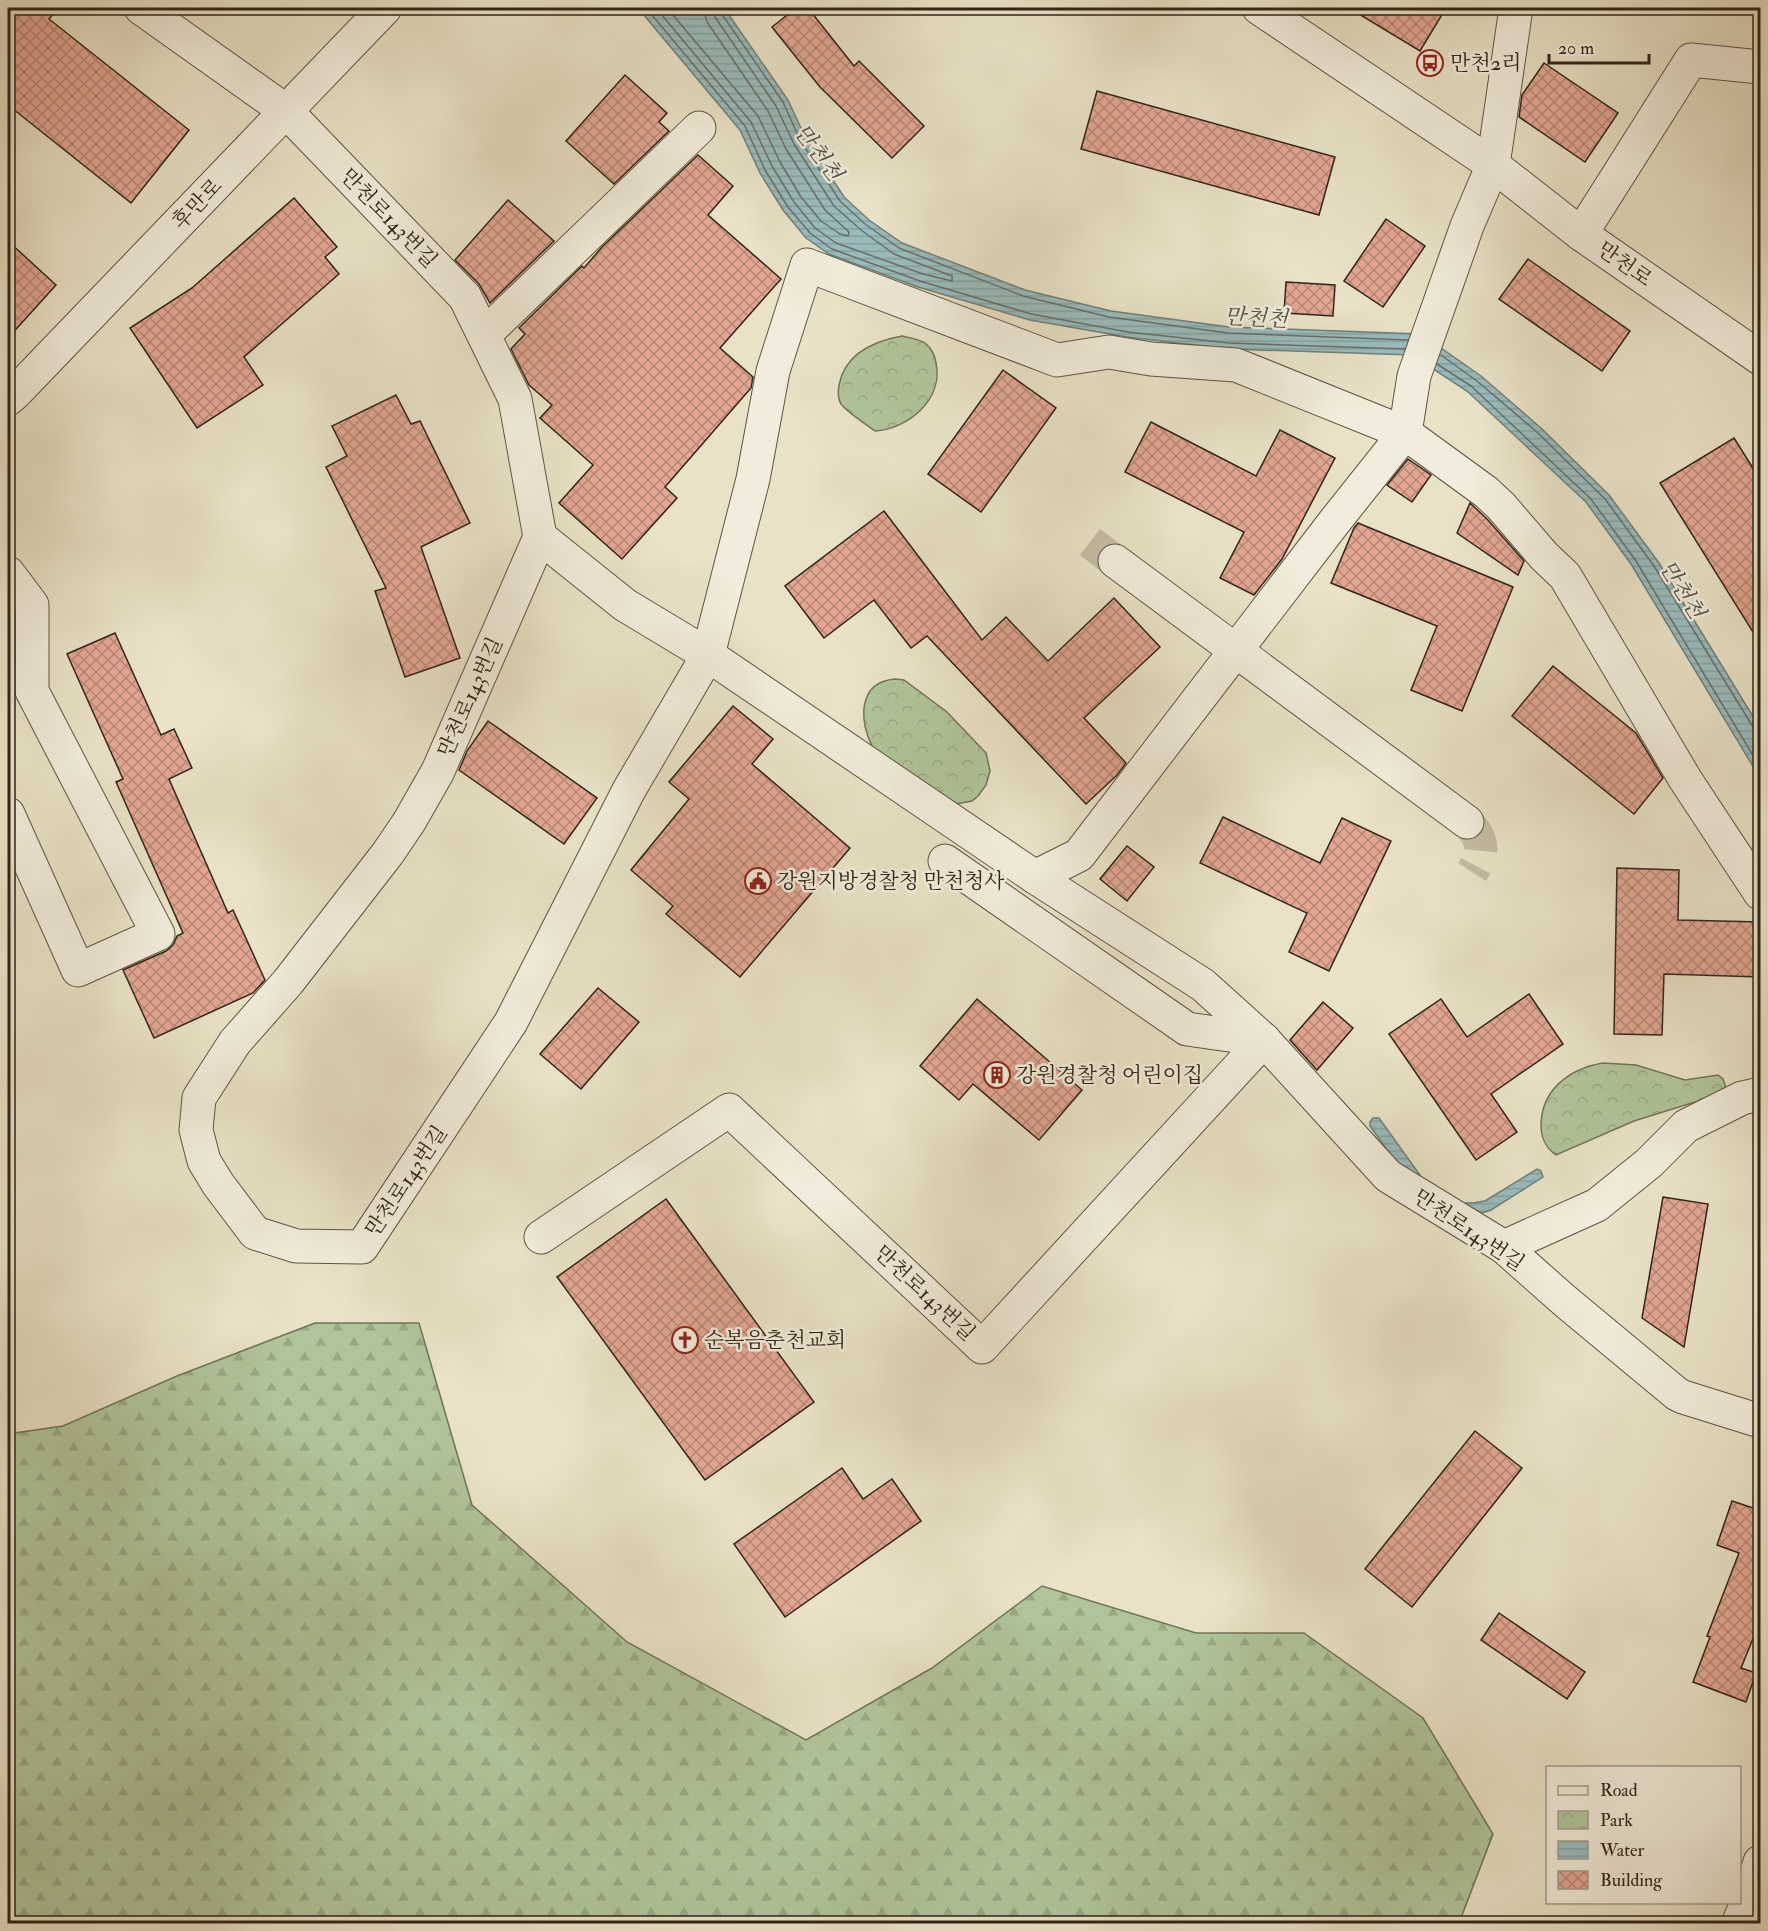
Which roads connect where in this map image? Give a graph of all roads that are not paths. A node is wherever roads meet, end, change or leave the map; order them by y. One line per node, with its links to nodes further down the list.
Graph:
1 (141, 8): 6 (street, 만천로143번길)
2 (385, 8): 6 (street, 후만로)
3 (1259, 8): 8 (street, 만천로)
4 (1516, 8): 8 (street)
5 (1761, 66): 9 (street)
6 (286, 111): 10 (street, 만천로143번길); 12 (street, 후만로)
7 (699, 128): 10 (street)
8 (1493, 165): 9 (street, 만천로); 13 (street)
9 (1581, 234): 11 (street, 만천로)
10 (484, 335): 14 (street, 만천로143번길)
11 (1761, 358)
12 (8, 399)
13 (1405, 433): 17 (street); 18 (street); 24 (street)
14 (540, 537): 18 (street, 만천로143번길); 18 (street, 만천로143번길)
15 (1115, 561): 17 (street)
16 (8, 573): 19 (street)
17 (1236, 651): 21 (street); 23 (street)
18 (708, 655): 23 (street, 만천로143번길)
19 (20, 697): 20 (street)
20 (8, 814)
21 (1467, 822)
22 (945, 861): 25 (street)
23 (1035, 877): 25 (street, 만천로143번길)
24 (1761, 893)
25 (1264, 1040): 27 (street, 만천로143번길); 28 (street, 만천로143번길)
26 (1761, 1094): 28 (street)
27 (541, 1237)
28 (1504, 1247): 29 (street, 만천로143번길)
29 (1761, 1420)
30 (1761, 1862): 31 (street)
31 (1738, 1923)

